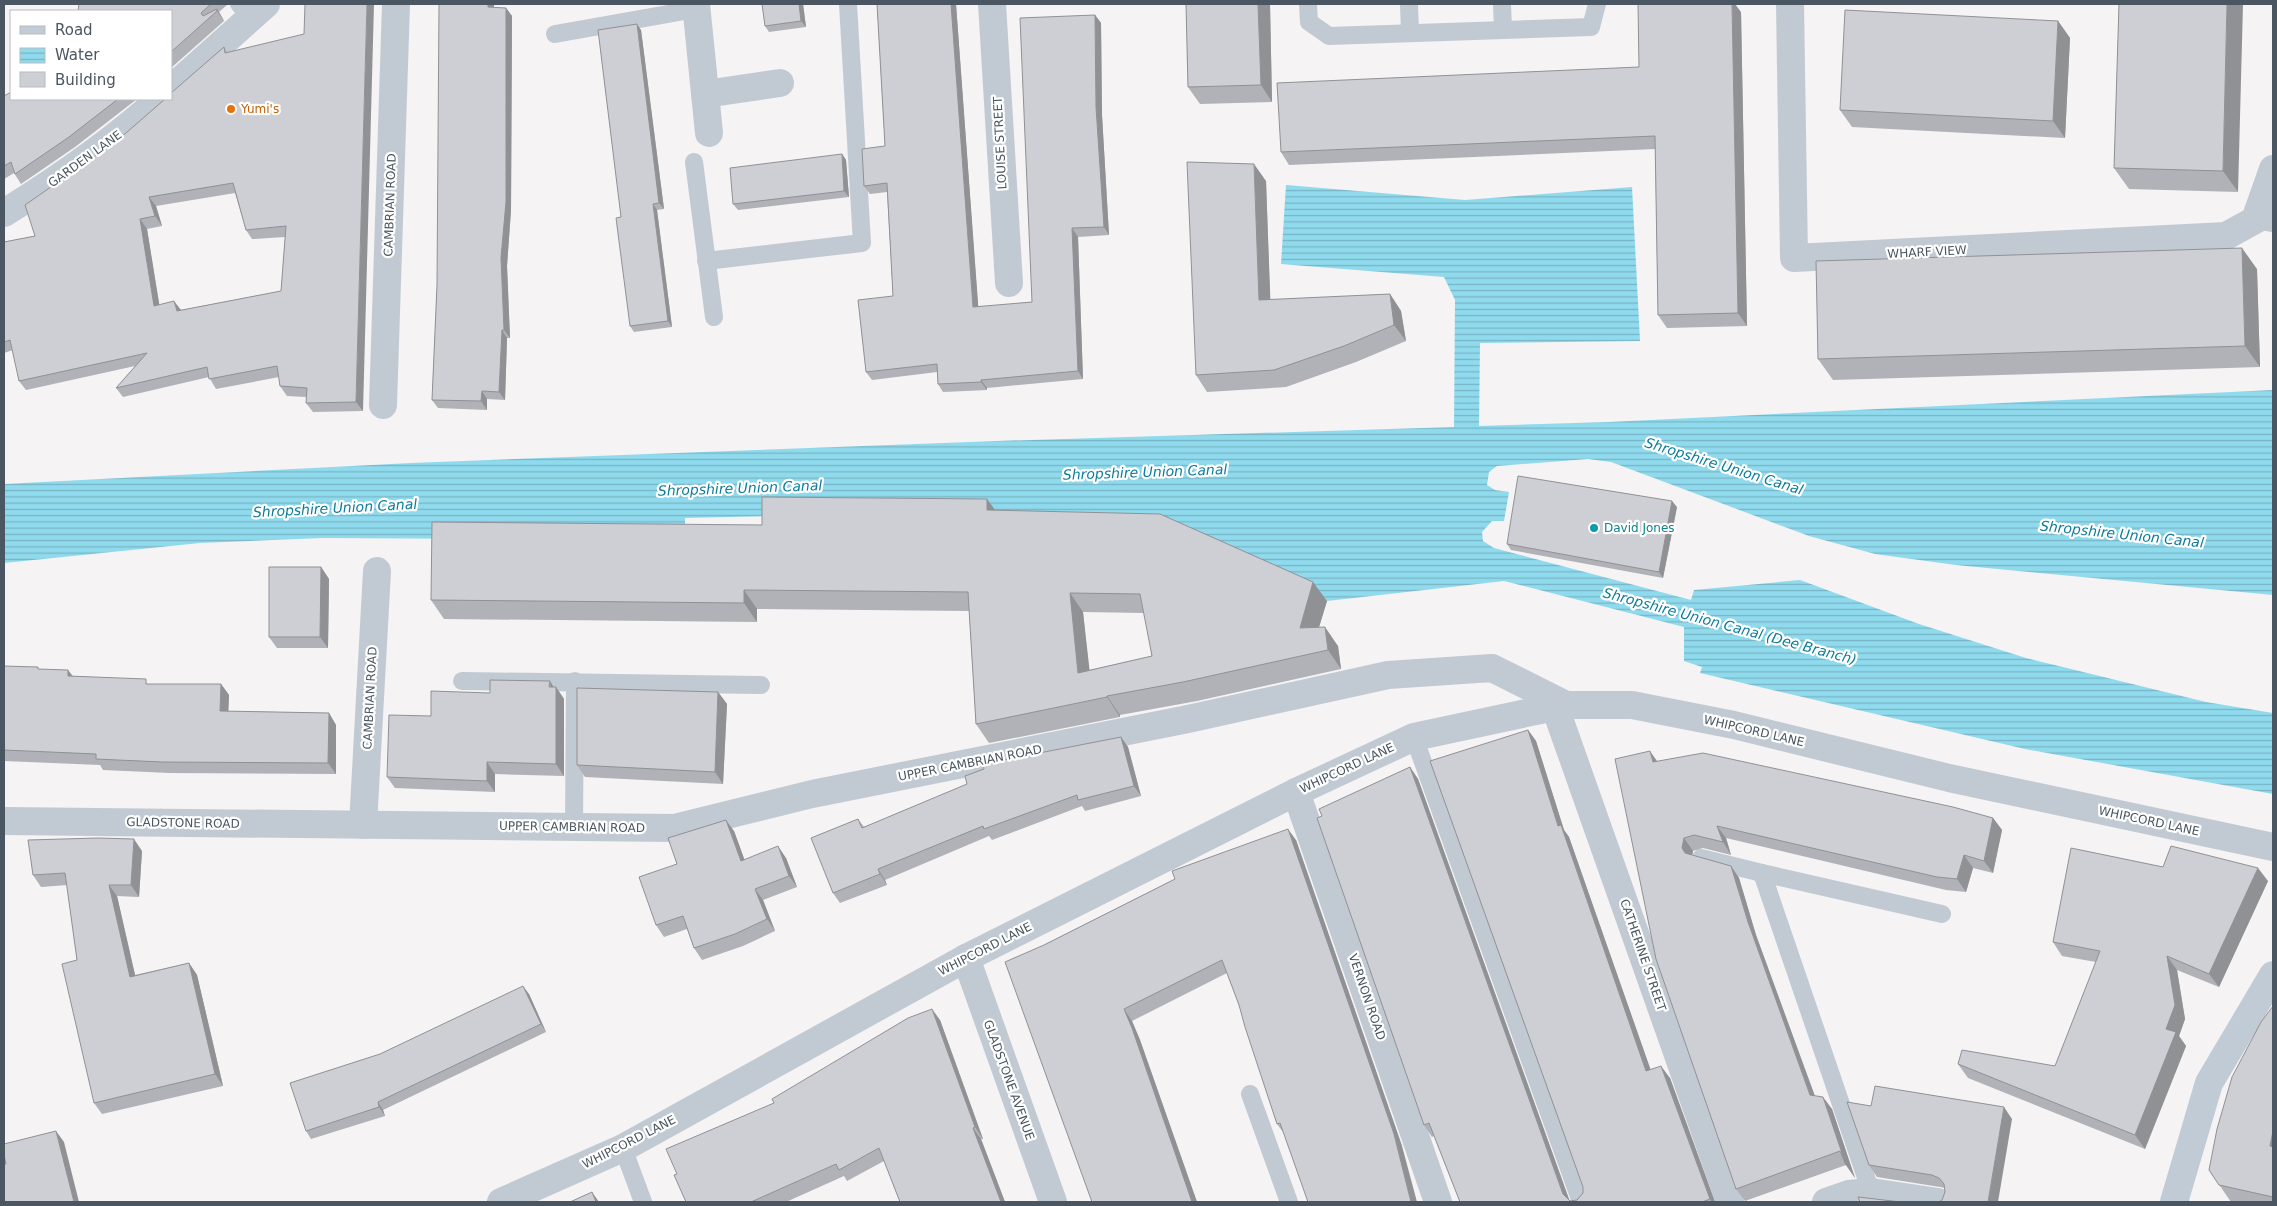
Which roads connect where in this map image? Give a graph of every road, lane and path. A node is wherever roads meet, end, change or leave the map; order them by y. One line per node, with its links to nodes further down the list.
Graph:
1 (396, 4): 26 (street, CAMBRIAN ROAD)
2 (848, 4): 23 (lane)
3 (992, 4): 24 (street, LOUISE STREET)
4 (1308, 4): 12 (lane)
5 (1409, 4): 12 (lane)
6 (1502, 4): 11 (lane)
7 (1597, 4): 11 (lane)
8 (1790, 4): 22 (street, WHARF VIEW)
9 (696, 6): 13 (lane); 16 (street)
10 (252, 8): 15 (street)
11 (1503, 30): 12 (lane)
12 (1410, 33)
13 (555, 34)
14 (780, 83): 16 (street)
15 (172, 88)
16 (706, 94): 18 (street)
17 (159, 100): 21 (street, GARDEN LANE)
18 (709, 133)
19 (694, 162): 23 (lane)
20 (2273, 169): 22 (street, WHARF VIEW)
21 (4, 213)
22 (2264, 221)
23 (706, 261): 25 (lane)
24 (1009, 282)
25 (714, 317)
26 (384, 405)
27 (377, 571): 35 (street, CAMBRIAN ROAD)
28 (462, 681): 29 (lane)
29 (575, 681): 30 (lane); 36 (lane)
30 (761, 685)
31 (1561, 706): 32 (street, WHIPCORD LANE); 36 (street, UPPER CAMBRIAN ROAD); 37 (street, WHIPCORD LANE); 52 (street, CATHERINE STREET)
32 (1414, 737): 33 (street, WHIPCORD LANE); 51 (lane)
33 (1296, 792): 41 (street, WHIPCORD LANE); 50 (street, VERNON ROAD)
34 (4, 820): 35 (street, GLADSTONE ROAD)
35 (363, 825): 36 (street, UPPER CAMBRIAN ROAD)
36 (574, 828)
37 (2273, 847)
38 (1701, 858): 39 (lane)
39 (1762, 873): 40 (lane); 45 (lane)
40 (1942, 914)
41 (966, 958): 44 (street, WHIPCORD LANE); 48 (street, GLADSTONE AVENUE)
42 (2273, 975): 54 (street)
43 (1250, 1094): 49 (lane)
44 (624, 1148): 46 (street, WHIPCORD LANE); 47 (lane)
45 (1850, 1198): 53 (street)
46 (501, 1202)
47 (643, 1202)
48 (1053, 1202)
49 (1289, 1202)
50 (1438, 1202)
51 (1581, 1202)
52 (1730, 1202)
53 (1938, 1202)
54 (2174, 1202)

